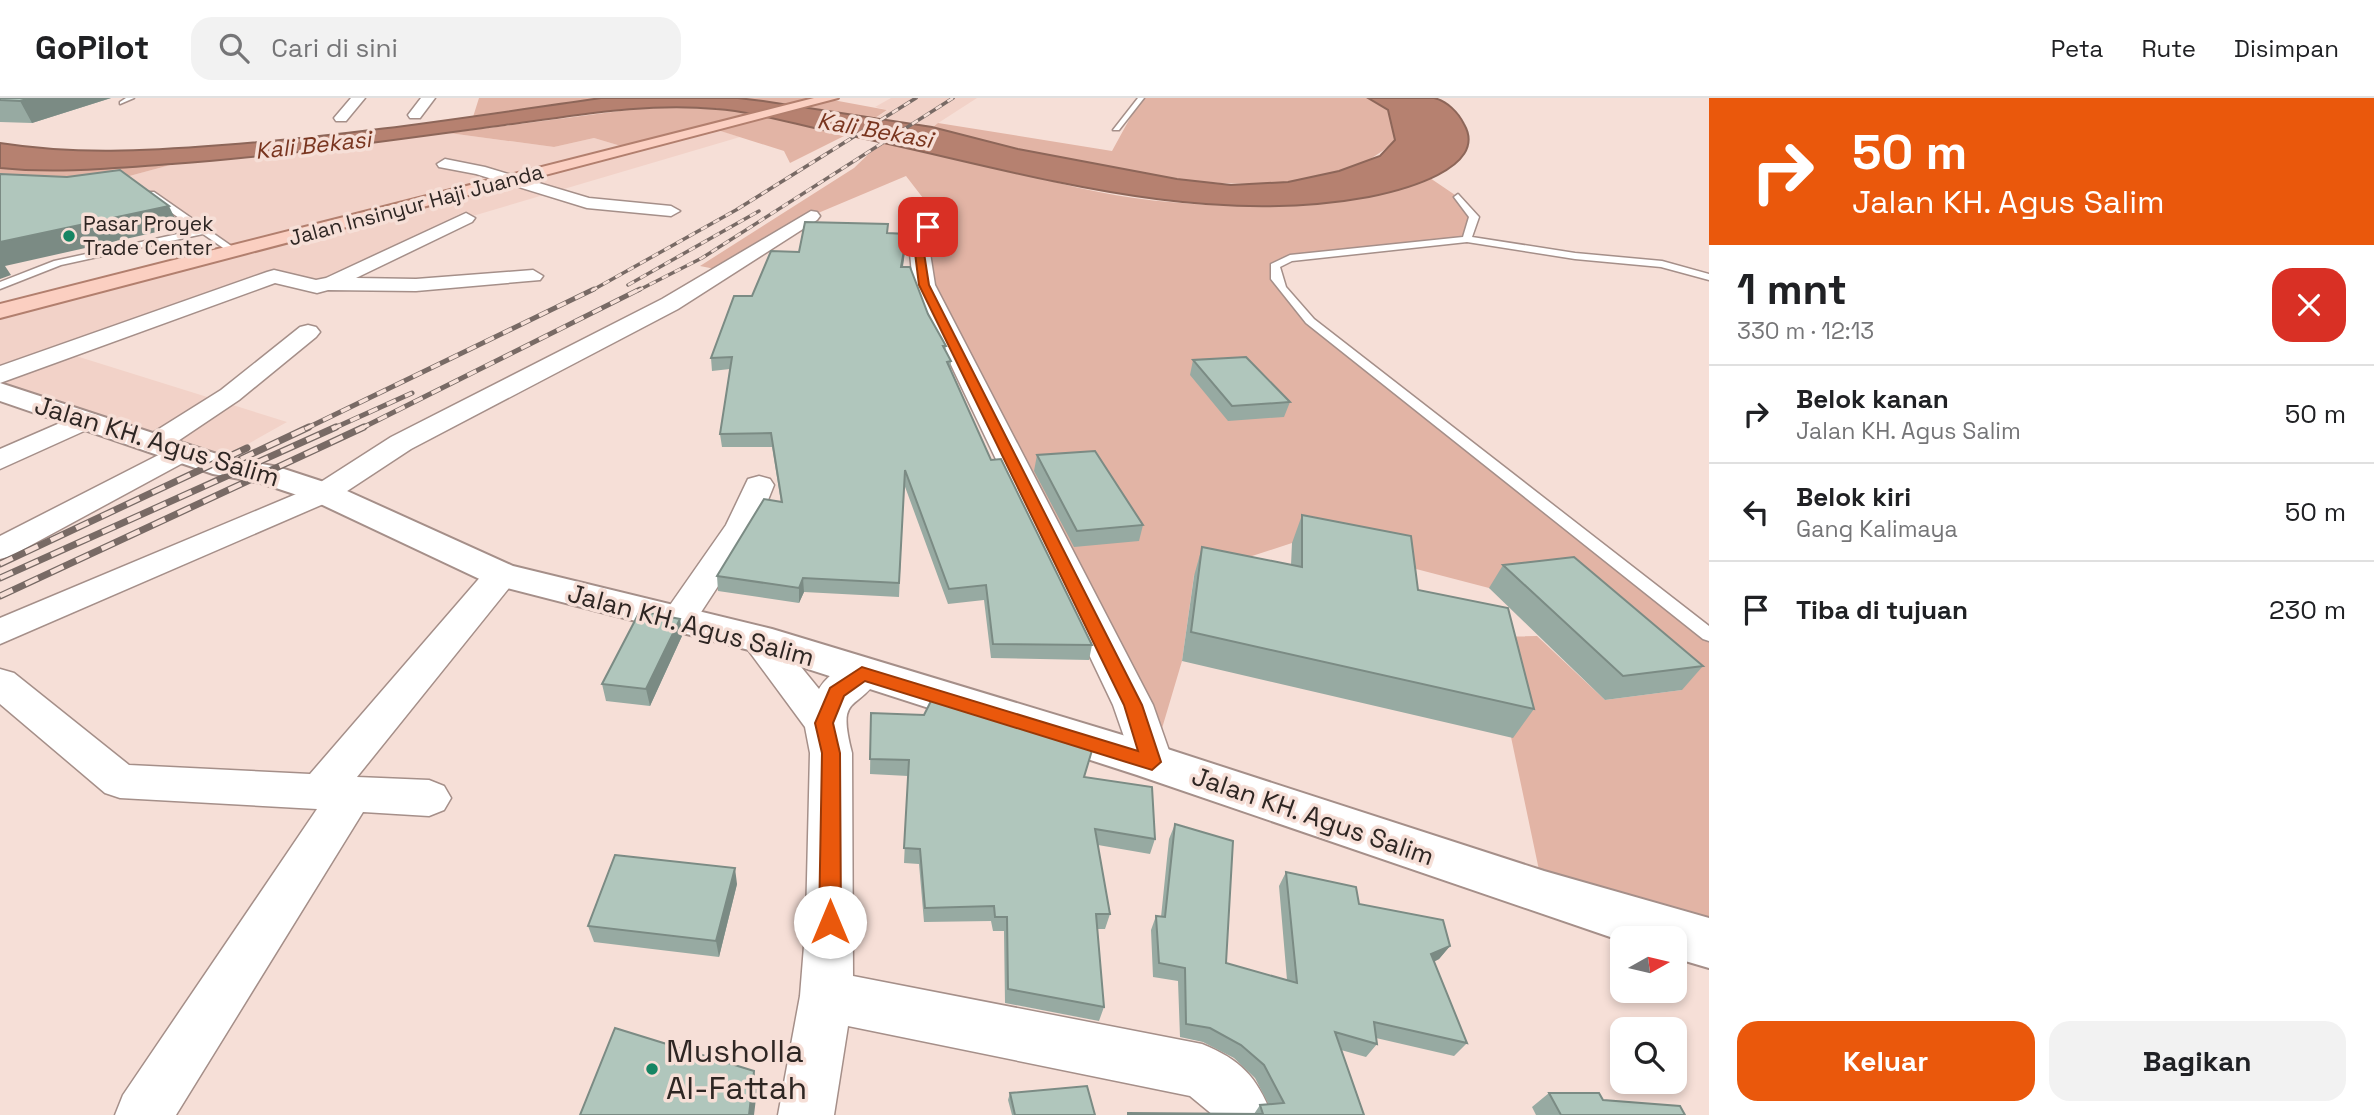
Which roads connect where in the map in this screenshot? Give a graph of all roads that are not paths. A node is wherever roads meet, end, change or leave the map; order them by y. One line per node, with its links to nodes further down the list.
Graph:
1 (131, 98): 7 (lane)
2 (358, 98): 3 (street); 9 (street)
3 (370, 98)
4 (428, 98): 8 (street)
5 (829, 98): 12 (main road, Jalan Insinyur Haji Juanda)
6 (1141, 98): 10 (lane)
7 (122, 103)
8 (415, 115)
9 (341, 118)
10 (1116, 128)
11 (445, 163): 12 (street)
12 (513, 180): 15 (street); 21 (main road, Jalan Insinyur Haji Juanda)
13 (144, 188): 19 (lane)
14 (1458, 197): 20 (lane)
15 (671, 211)
16 (811, 216): 34 (street)
17 (466, 218): 24 (street)
18 (928, 227): 44 (street)
19 (204, 231): 21 (lane); 25 (lane)
20 (1467, 239): 23 (lane); 39 (lane)
21 (235, 252): 26 (main road, Jalan Insinyur Haji Juanda)
22 (533, 276): 24 (street)
23 (1709, 277)
24 (326, 284): 28 (street)
25 (0, 285)
26 (0, 311)
27 (308, 332): 31 (street)
28 (0, 375)
29 (0, 392): 30 (street, Jalan KH. Agus Salim)
30 (83, 421): 31 (street, Jalan KH. Agus Salim); 32 (street)
31 (169, 448): 34 (street, Jalan KH. Agus Salim); 35 (street)
32 (0, 460)
33 (759, 485): 37 (street)
34 (324, 493): 36 (street, Jalan KH. Agus Salim); 38 (street)
35 (0, 549)
36 (501, 575): 37 (street, Jalan KH. Agus Salim); 45 (street)
37 (679, 618): 40 (street, Jalan KH. Agus Salim)
38 (0, 632)
39 (1709, 635)
40 (758, 639): 41 (street, Jalan KH. Agus Salim); 43 (street)
41 (862, 674): 43 (street); 44 (street, Jalan KH. Agus Salim)
42 (0, 683): 45 (street)
43 (824, 723): 48 (street)
44 (1152, 762): 47 (street, Jalan KH. Agus Salim)
45 (336, 792): 46 (street); 49 (street)
46 (429, 798)
47 (1709, 943)
48 (826, 996): 50 (street); 51 (street)
49 (143, 1115)
50 (806, 1115)
51 (1244, 1115)

